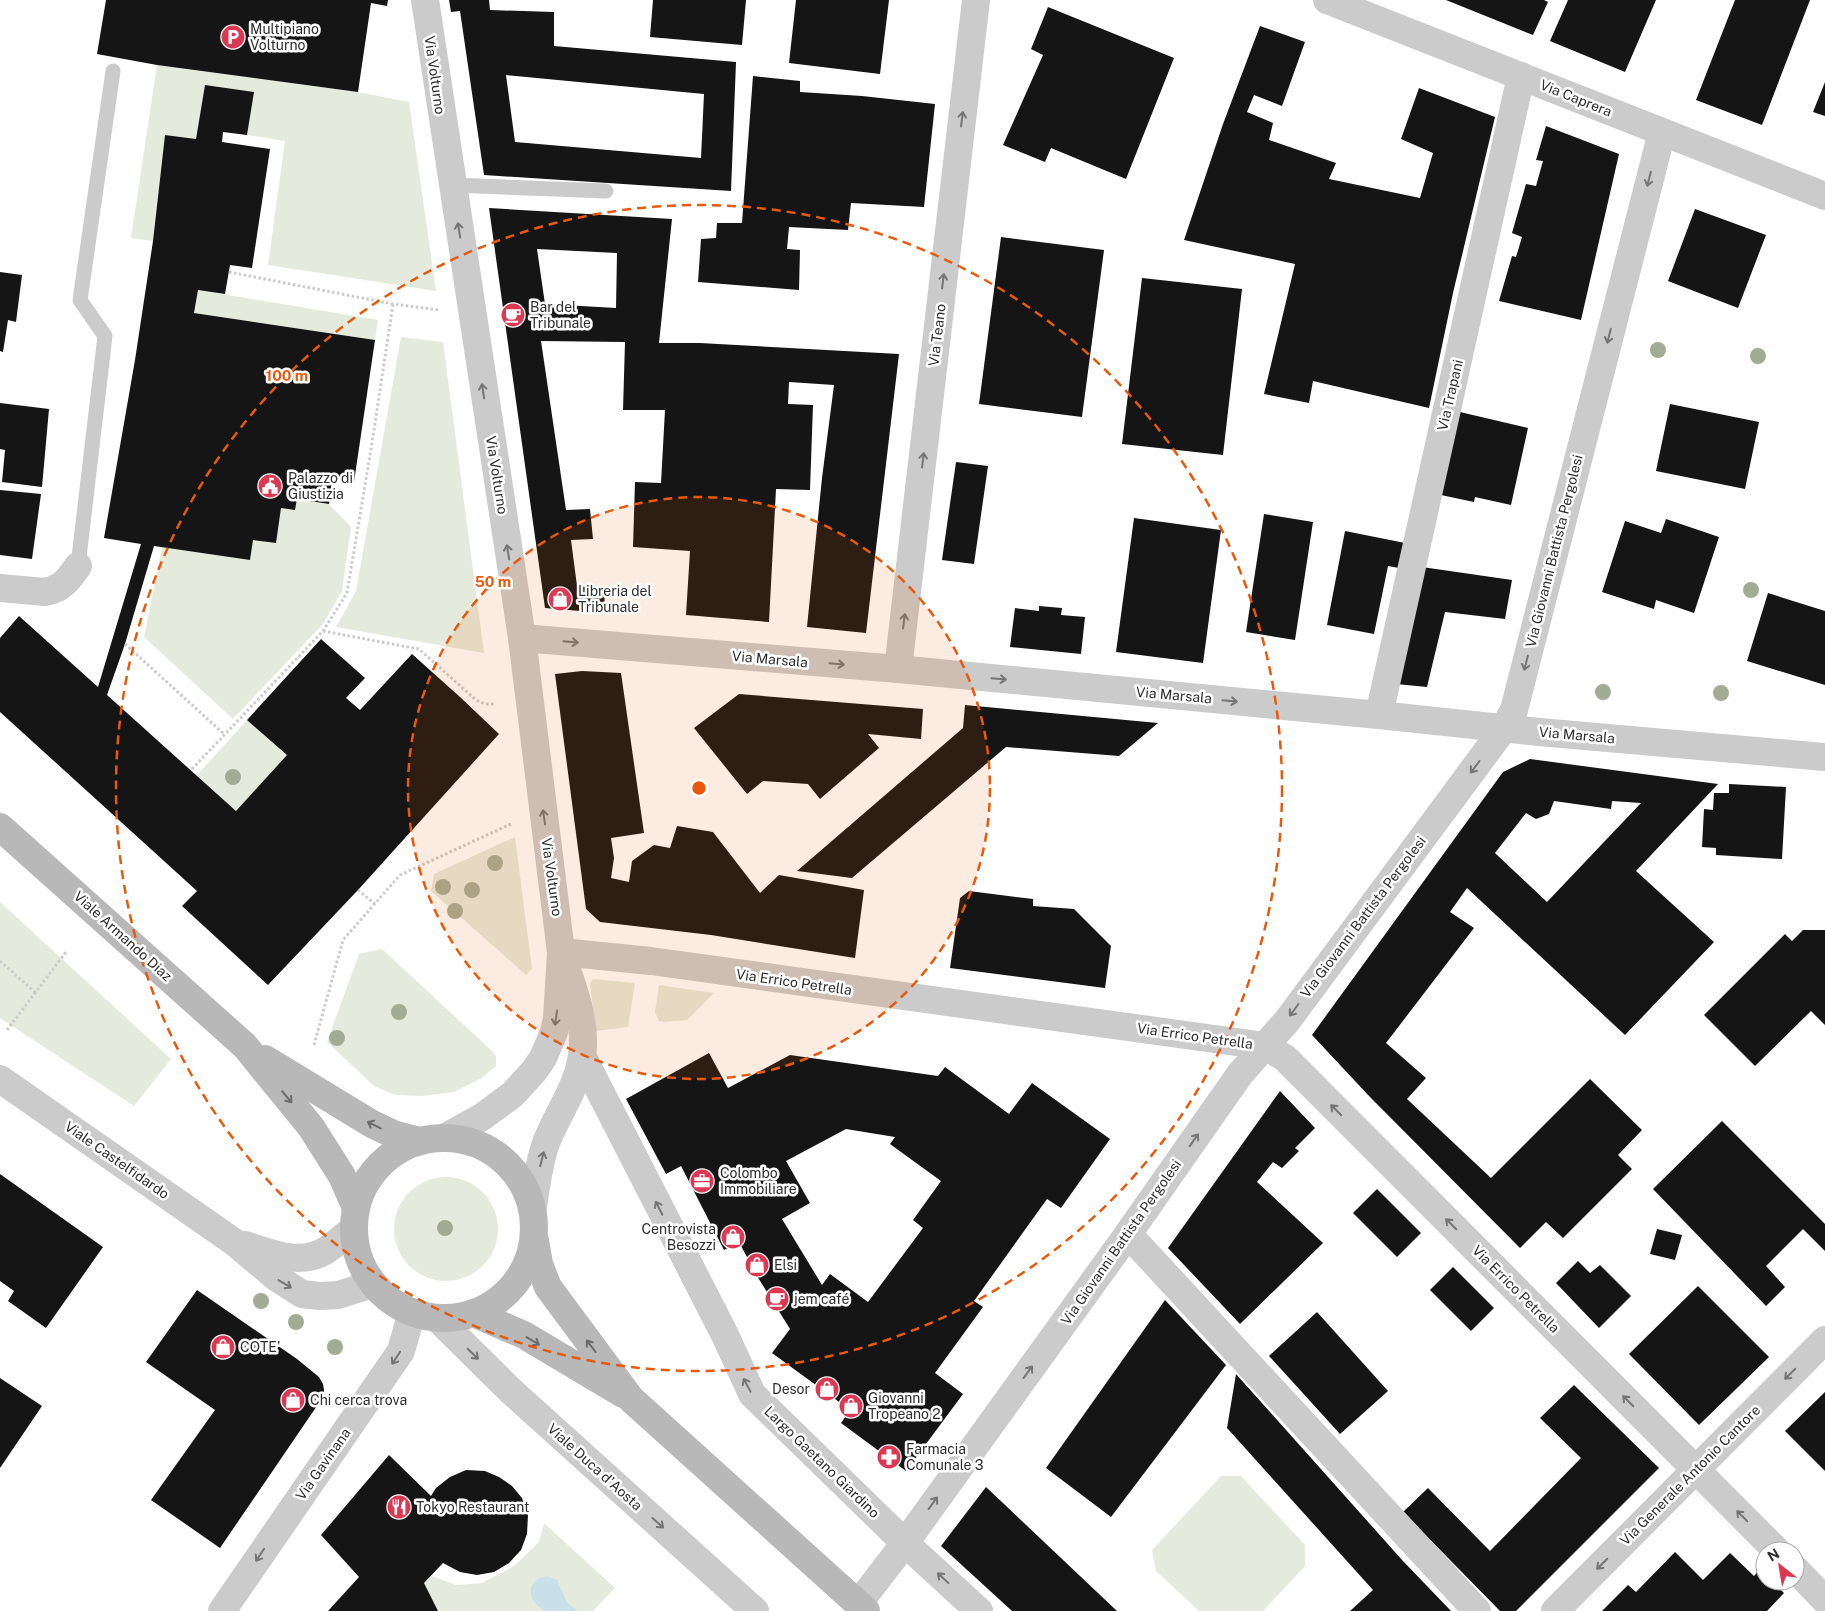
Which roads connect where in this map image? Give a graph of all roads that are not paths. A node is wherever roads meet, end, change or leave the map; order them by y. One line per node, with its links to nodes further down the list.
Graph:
1 (425, 0): 7 (street, Via Volturno)
2 (976, 0): 13 (street, Via Teano, one-way to 2)
3 (1327, 0): 5 (street, Via Caprera)
4 (113, 71): 10 (lane)
5 (1521, 76): 6 (street, Via Caprera); 14 (street, Via Trapani)
6 (1662, 132): 9 (street, Via Caprera); 15 (street, Via Giovanni Battista Pergolesi, one-way to 15)
7 (452, 185): 8 (lane); 12 (street, Via Volturno, one-way to 7)
8 (606, 191)
9 (1825, 196)
10 (78, 566): 11 (street)
11 (0, 588)
12 (522, 638): 13 (street, Via Marsala, one-way to 13); 18 (street, Via Volturno, one-way to 12)
13 (898, 669): 14 (street, Via Marsala, one-way to 14)
14 (1380, 715): 15 (street, Via Marsala)
15 (1504, 728): 16 (street, Via Marsala); 20 (street, Via Giovanni Battista Pergolesi, one-way to 20)
16 (1825, 757)
17 (0, 827): 19 (main road, Viale Armando Diaz)
18 (561, 952): 20 (street, Via Errico Petrella); 21 (street, Largo Gaetano Giardino); 23 (street, one-way to 23)
19 (245, 1046): 23 (main road, Viale Armando Diaz, one-way to 19); 25 (main road, Viale Armando Diaz, one-way to 25)
20 (1265, 1046): 26 (street, Via Giovanni Battista Pergolesi, one-way to 20); 35 (street, Via Errico Petrella, one-way to 20)
21 (582, 1056): 24 (street, Largo Gaetano Giardino, one-way to 21); 37 (street, Largo Gaetano Giardino, one-way to 21)
22 (0, 1079): 28 (street, Viale Castelfidardo)
23 (432, 1140): 24 (main road, Viale Armando Diaz); 25 (main road)
24 (533, 1207): 27 (main road, Viale Armando Diaz)
25 (354, 1219): 28 (street, Viale Castelfidardo); 29 (main road, Viale Armando Diaz)
26 (1128, 1234): 37 (street, Via Giovanni Battista Pergolesi, one-way to 26); 44 (street)
27 (535, 1237): 31 (main road); 34 (main road, one-way to 27)
28 (234, 1242): 29 (street, Viale Castelfidardo, one-way to 29)
29 (373, 1284): 30 (main road, Viale Armando Diaz)
30 (412, 1312): 32 (main road, Viale Armando Diaz); 41 (street, Via Gavinana, one-way to 41)
31 (473, 1313): 32 (main road); 34 (main road, one-way to 34)
32 (439, 1320): 42 (street, Viale Duca d'Aosta, one-way to 42)
33 (1825, 1340): 35 (street, Via Generale Antonio Cantore, one-way to 35)
34 (631, 1399): 40 (main road)
35 (1696, 1469): 36 (street, Via Errico Petrella, one-way to 35); 45 (street, Via Generale Antonio Cantore, one-way to 45)
36 (1767, 1541)
37 (905, 1543): 40 (street, Via Giovanni Battista Pergolesi); 43 (street, one-way to 37)
38 (1805, 1580): 39 (street)
39 (1825, 1600)
40 (862, 1607)
41 (222, 1611)
42 (755, 1611)
43 (979, 1611)
44 (1477, 1611)
45 (1555, 1611)

